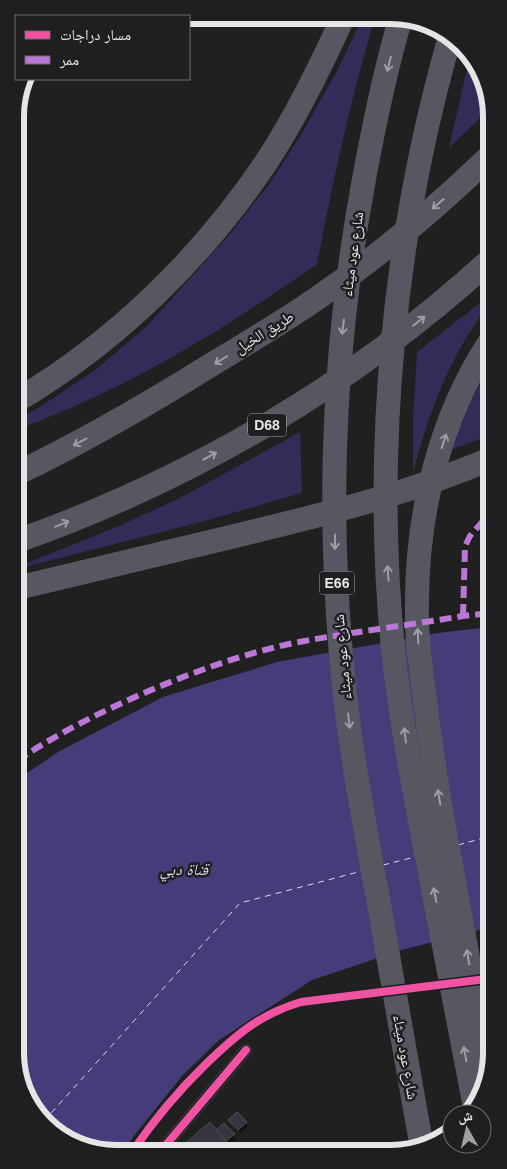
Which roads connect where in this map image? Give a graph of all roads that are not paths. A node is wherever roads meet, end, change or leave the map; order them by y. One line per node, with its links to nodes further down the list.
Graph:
1 (339, 24): 7 (highway)
2 (400, 25): 15 (highway, شارع عود ميثاء / E66, one-way to 15, bridge)
3 (448, 44): 14 (highway, one-way to 3, bridge)
4 (483, 163): 9 (highway, طريق الخيل, one-way to 9)
5 (483, 267): 10 (highway, D68, one-way to 5)
6 (483, 355): 12 (highway, one-way to 6, bridge)
7 (24, 396)
8 (483, 461): 11 (highway)
9 (24, 470)
10 (24, 539)
11 (24, 586)
12 (483, 1044)
13 (246, 1050): 16 (street)
14 (473, 1096)
15 (421, 1140)
16 (166, 1145)

